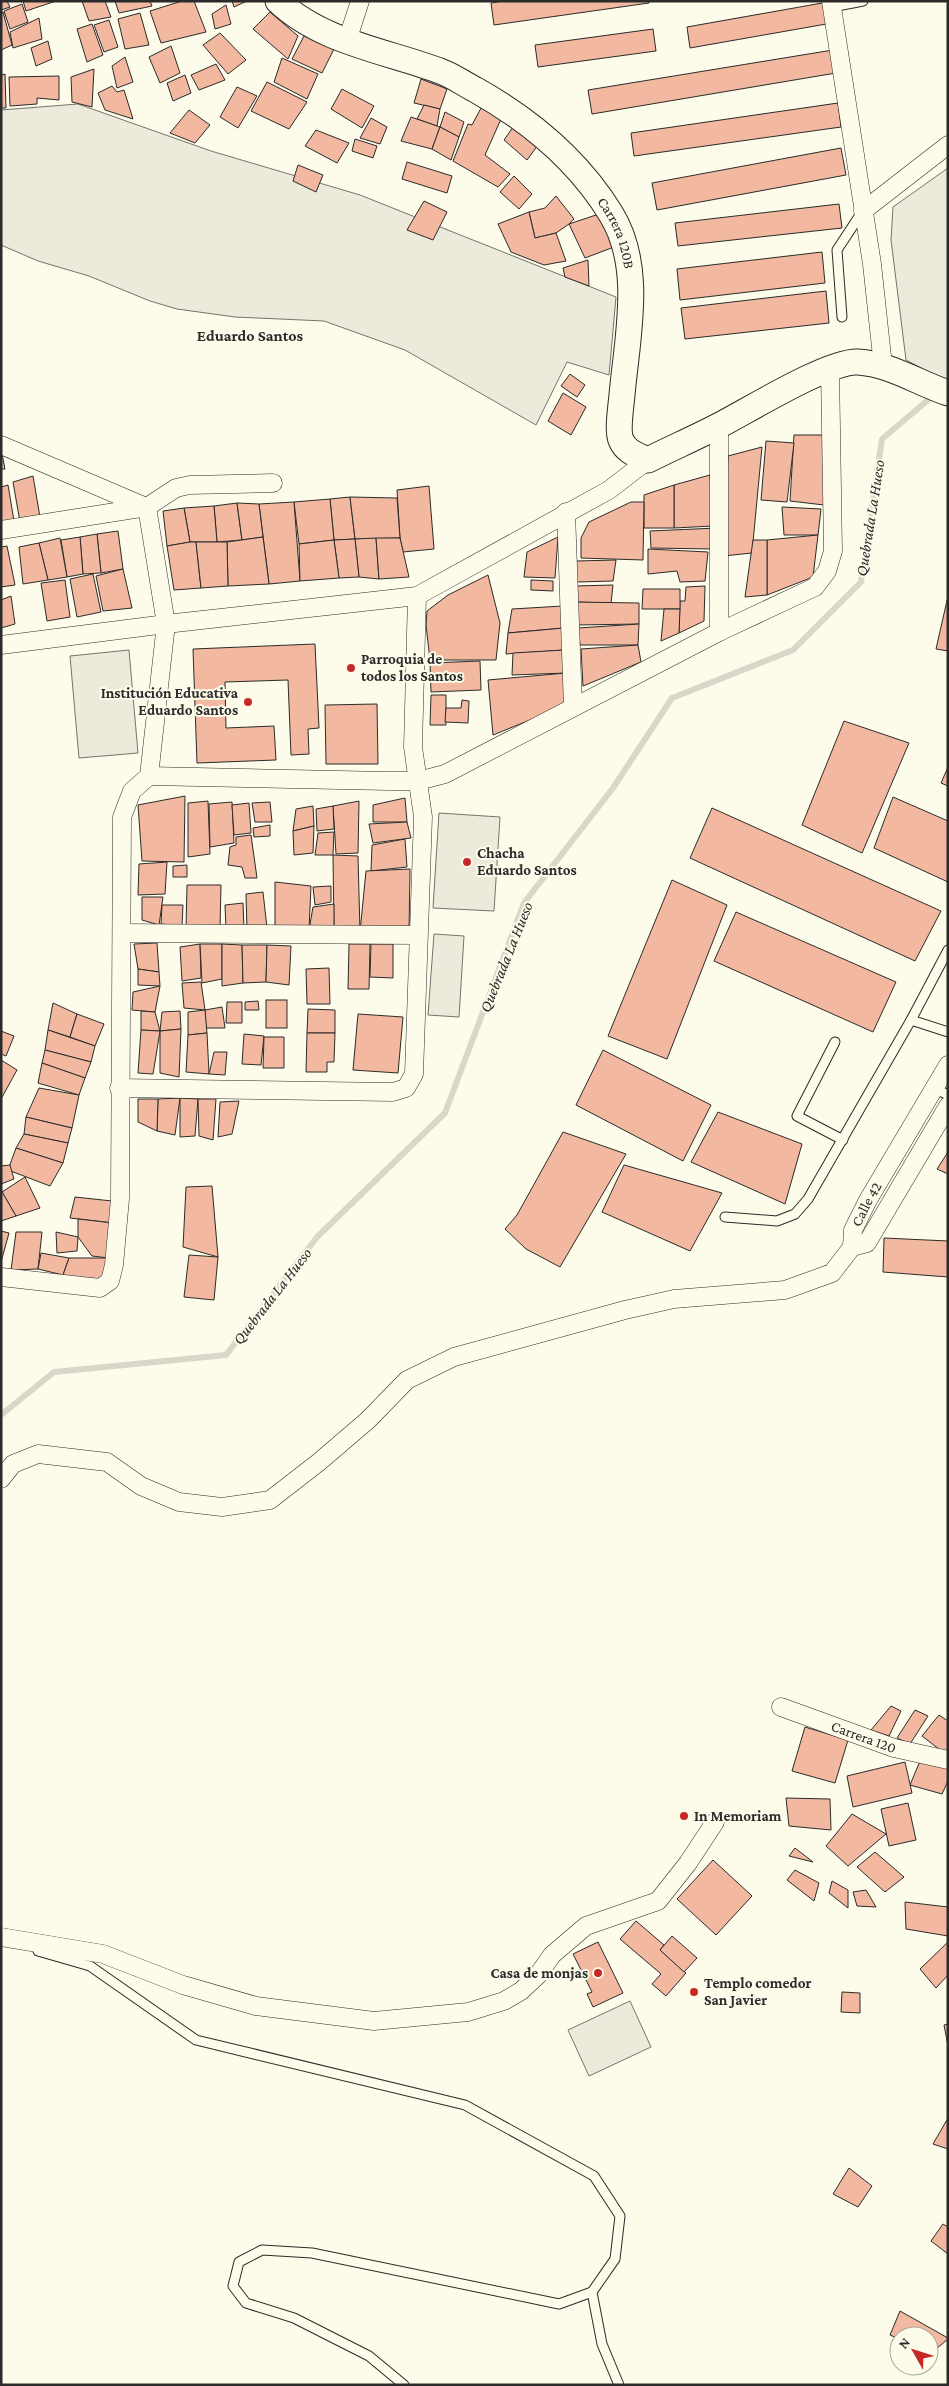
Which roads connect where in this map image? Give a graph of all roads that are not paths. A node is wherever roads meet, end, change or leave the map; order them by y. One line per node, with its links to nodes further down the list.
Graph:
1 (278, 1): 5 (street, Carrera 120B)
2 (360, 1): 5 (street)
3 (863, 1): 4 (lane)
4 (832, 4): 7 (street)
5 (347, 41): 14 (street, Carrera 120B)
6 (948, 145): 7 (street)
7 (863, 211): 8 (lane); 9 (street)
8 (842, 316)
9 (883, 366): 10 (street); 11 (street)
10 (830, 368): 12 (street); 21 (street)
11 (938, 390)
12 (719, 426): 14 (street); 21 (street)
13 (1, 445): 16 (street)
14 (648, 460): 17 (street)
15 (274, 483): 16 (street)
16 (147, 507): 18 (street); 20 (street)
17 (566, 512): 19 (street); 23 (street)
18 (1, 530)
19 (416, 596): 20 (street); 25 (street)
20 (166, 624): 22 (street); 24 (street)
21 (719, 632): 23 (street)
22 (1, 645)
23 (574, 707): 25 (street)
24 (149, 776): 25 (street); 26 (street)
25 (418, 780): 27 (street)
26 (122, 933): 27 (street); 33 (street)
27 (418, 935): 33 (street)
28 (948, 950): 29 (lane)
29 (911, 1020): 30 (lane); 36 (lane)
30 (948, 1032)
31 (836, 1042): 36 (lane)
32 (948, 1064): 34 (street, Calle 42)
33 (119, 1088): 39 (street)
34 (941, 1092): 38 (street, Calle 42)
35 (948, 1106): 38 (street, Calle 42)
36 (843, 1140): 37 (lane)
37 (725, 1217)
38 (852, 1247): 40 (street)
39 (1, 1277)
40 (1, 1479)
41 (781, 1706): 42 (street, Carrera 120)
42 (948, 1760)
43 (715, 1822): 44 (street)
44 (1, 1938): 45 (lane)
45 (592, 2292): 46 (lane); 47 (lane)
46 (404, 2385)
47 (619, 2385)

